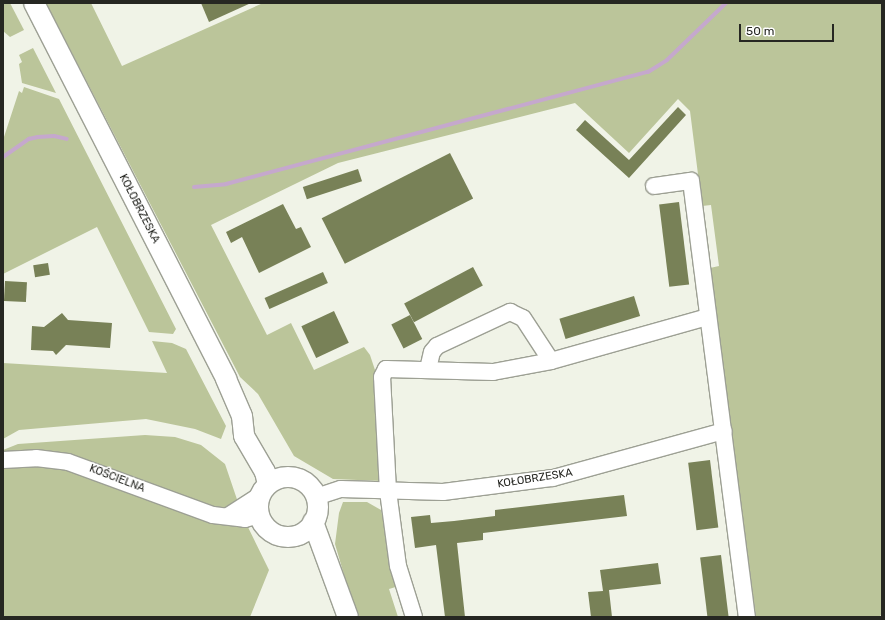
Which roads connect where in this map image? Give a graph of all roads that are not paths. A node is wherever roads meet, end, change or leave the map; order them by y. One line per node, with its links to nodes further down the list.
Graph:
1 (34, 3): 6 (main road, KOŁOBRZESKA)
2 (654, 186): 3 (street)
3 (708, 317): 4 (street); 7 (street)
4 (551, 361): 5 (street); 5 (street)
5 (428, 369): 10 (street)
6 (242, 416): 9 (main road, KOŁOBRZESKA); 12 (main road, KOŁOBRZESKA)
7 (724, 430): 10 (street, KOŁOBRZESKA); 18 (street)
8 (3, 460): 12 (street, KOŚCIELNA)
9 (288, 477): 11 (main road); 12 (main road)
10 (388, 491): 11 (street, KOŁOBRZESKA); 17 (street)
11 (316, 497): 13 (main road)
12 (262, 498): 14 (main road)
13 (313, 522): 14 (main road); 15 (main road)
14 (296, 536): 15 (main road)
15 (327, 563): 16 (main road)
16 (348, 617)
17 (414, 617)
18 (747, 617)

